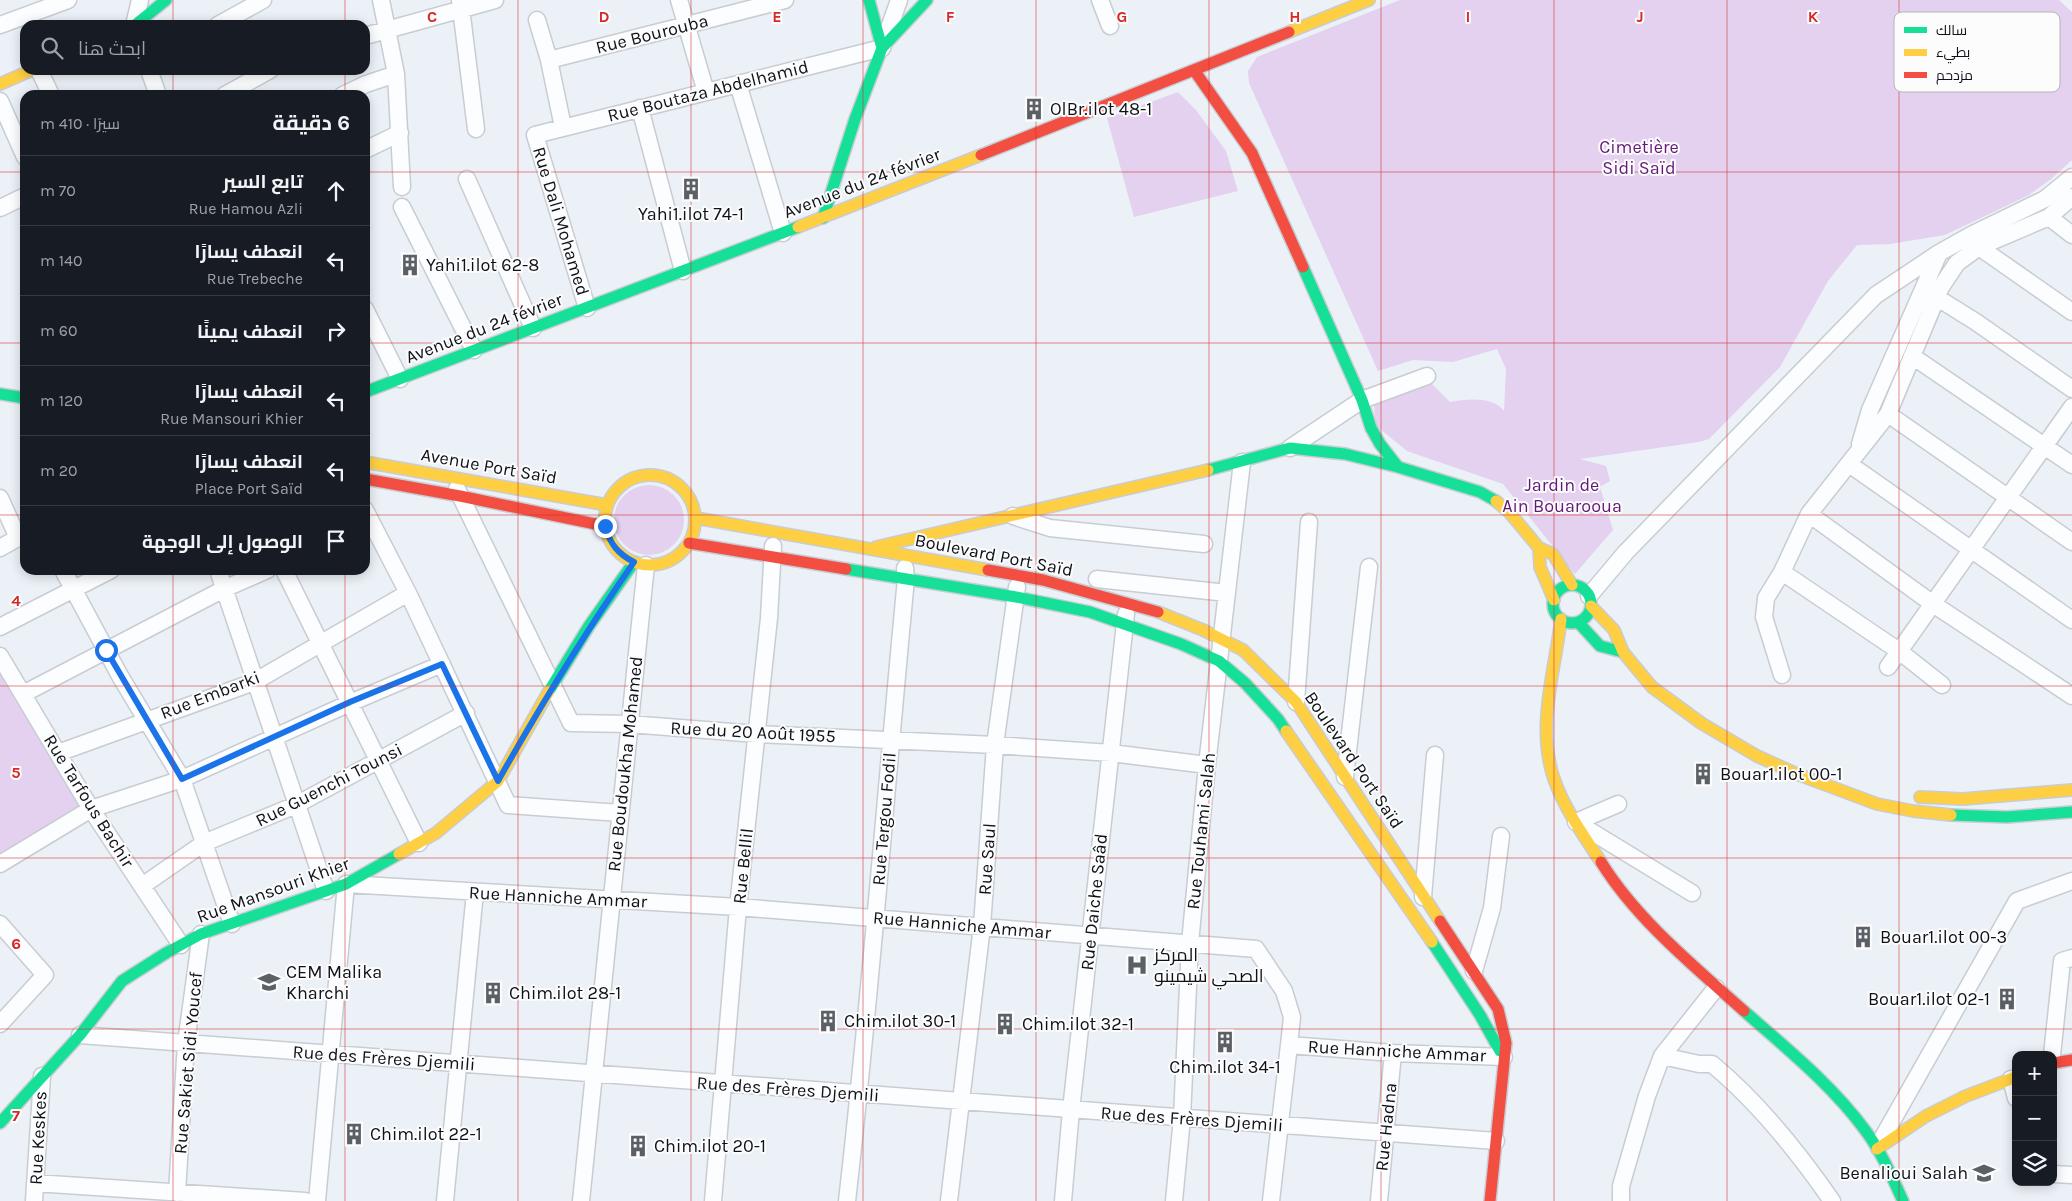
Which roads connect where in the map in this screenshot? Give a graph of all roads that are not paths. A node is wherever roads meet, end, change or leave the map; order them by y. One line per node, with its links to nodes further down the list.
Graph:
1 (68, 0): 19 (street)
2 (140, 0): 15 (street)
3 (166, 0): 16 (main road)
4 (263, 0): 17 (street)
5 (381, 0): 22 (street)
6 (495, 0): 14 (street)
7 (679, 0): 20 (street)
8 (785, 0): 20 (street, Rue Bourouba)
9 (869, 0): 24 (main road)
10 (899, 0): 24 (street)
11 (927, 0): 24 (main road)
12 (1100, 0): 21 (street)
13 (1370, 0): 26 (main road, Avenue du 24 février)
14 (460, 5): 22 (street); 42 (street)
15 (136, 20)
16 (141, 20)
17 (227, 20)
18 (537, 20): 25 (street)
19 (0, 25)
20 (686, 25): 25 (street, Rue Bourouba); 38 (street)
21 (1110, 26)
22 (388, 30): 23 (street); 27 (street)
23 (370, 35)
24 (882, 48): 33 (street, Rue Boutaza Abdelhamid); 55 (main road)
25 (549, 60): 41 (street)
26 (1194, 70): 55 (main road, Avenue du 24 février); 74 (main road)
27 (396, 74): 37 (street); 43 (street)
28 (21, 75): 32 (main road)
29 (41, 75): 34 (street)
30 (151, 75): 35 (street)
31 (261, 75): 36 (street)
32 (0, 84)
33 (738, 84): 38 (street, Rue Boutaza Abdelhamid); 56 (street)
34 (49, 90)
35 (156, 90)
36 (234, 90)
37 (353, 90)
38 (706, 92): 40 (street, Rue Boutaza Abdelhamid)
39 (0, 101): 45 (street)
40 (640, 108): 41 (street, Rue Boutaza Abdelhamid); 60 (street)
41 (563, 128): 44 (street, Rue Boutaza Abdelhamid)
42 (476, 129)
43 (400, 132): 46 (street); 49 (street)
44 (535, 135): 62 (street, Rue Dali Mohamed)
45 (20, 147)
46 (370, 147)
47 (2072, 177): 59 (street)
48 (466, 179): 65 (street)
49 (402, 187)
50 (2072, 196): 54 (street)
51 (20, 198): 53 (street)
52 (402, 207): 66 (street)
53 (0, 208)
54 (2049, 217): 57 (street); 58 (street)
55 (823, 218): 56 (main road, Avenue du 24 février)
56 (783, 233): 60 (main road, Avenue du 24 février)
57 (2072, 235)
58 (1979, 247): 61 (street); 63 (street)
59 (1938, 253): 79 (street); 126 (street)
60 (683, 271): 62 (main road, Avenue du 24 février)
61 (1936, 297): 67 (street); 70 (street)
62 (587, 308): 65 (main road, Avenue du 24 février)
63 (2072, 312)
64 (370, 319): 69 (street)
65 (533, 328): 66 (main road, Avenue du 24 février)
66 (474, 350): 69 (main road, Avenue du 24 février)
67 (1912, 356): 76 (street); 77 (street)
68 (1427, 376): 74 (street)
69 (400, 379): 71 (main road, Avenue du 24 février)
70 (2072, 389)
71 (370, 390)
72 (0, 394): 73 (main road)
73 (20, 397)
74 (1362, 400): 78 (street); 83 (main road)
75 (2072, 407): 77 (street)
76 (1888, 414): 79 (street); 88 (street)
77 (2045, 446): 82 (street); 88 (street)
78 (1290, 448): 80 (main road); 83 (main road)
79 (1853, 459): 90 (street); 105 (street)
80 (1242, 462): 91 (main road); 123 (street, Rue Touhami Salah)
81 (370, 463): 84 (main road, Avenue Port Saïd)
82 (2072, 465)
83 (1398, 467): 103 (main road)
84 (452, 477): 86 (street, Rue du 20 Août 1955); 89 (main road, Avenue Port Saïd)
85 (370, 480): 86 (main road, Avenue Port Saïd)
86 (460, 496): 95 (main road, Avenue Port Saïd); 146 (street, Rue du 20 Août 1955)
87 (0, 498): 97 (street)
88 (2007, 498): 99 (street); 105 (street)
89 (607, 505): 92 (main road); 95 (main road)
90 (1809, 514): 110 (street); 128 (street)
91 (1010, 516): 101 (street); 104 (main road)
92 (696, 518): 96 (main road, Boulevard Port Saïd); 100 (main road)
93 (1309, 522): 150 (street)
94 (370, 523): 122 (street)
95 (605, 526): 108 (main road)
96 (774, 532): 104 (main road, Boulevard Port Saïd); 107 (street, Rue Bellil)
97 (20, 533)
98 (20, 537): 102 (street)
99 (2072, 542)
100 (689, 543): 107 (main road); 108 (main road)
101 (1204, 544)
102 (0, 548)
103 (1539, 548): 119 (main road); 125 (main road)
104 (867, 549): 106 (main road, Boulevard Port Saïd)
105 (1971, 550): 128 (street); 130 (street)
106 (904, 556): 116 (main road, Boulevard Port Saïd); 117 (street, Rue Tergou Fodil)
107 (772, 557): 117 (main road); 154 (street, Rue Bellil)
108 (640, 564): 146 (main road, Rue Mansouri Khier); 153 (street, Rue Boudoukha Mohamed)
109 (1369, 566): 163 (street)
110 (1782, 572): 137 (street); 143 (street)
111 (66, 575): 120 (street)
112 (100, 575): 120 (street)
113 (220, 575): 121 (street)
114 (256, 575): 121 (street)
115 (286, 575): 135 (street)
116 (1018, 576): 124 (street, Rue Saul); 127 (main road, Boulevard Port Saïd)
117 (906, 579): 124 (main road); 156 (street, Rue Tergou Fodil)
118 (1097, 579): 123 (street)
119 (1572, 585): 125 (main road); 126 (main road)
120 (73, 589): 133 (street); 136 (street)
121 (224, 589): 136 (street); 144 (street)
122 (408, 593): 135 (street, Rue Embarki); 141 (street)
123 (1227, 593): 134 (street, Rue Touhami Salah)
124 (1016, 597): 132 (main road); 157 (street, Rue Saul)
125 (1554, 600): 129 (main road)
126 (1590, 601): 131 (main road); 138 (main road)
127 (1127, 603): 132 (street, Rue Daiche Saâd); 134 (main road, Boulevard Port Saïd)
128 (1932, 604): 137 (street); 148 (street)
129 (1561, 619): 131 (main road); 175 (main road)
130 (2072, 620)
131 (1578, 622): 138 (main road)
132 (1124, 624): 140 (main road); 159 (street, Rue Daiche Saâd)
133 (0, 626)
134 (1221, 640): 140 (street, Rue Touhami Salah); 150 (main road, Boulevard Port Saïd)
135 (320, 642): 144 (street, Rue Embarki); 149 (street)
136 (106, 650): 147 (street); 152 (street)
137 (1899, 651): 142 (street); 145 (street)
138 (1623, 652): 166 (main road)
139 (0, 656): 147 (street, Rue Tarfous Bachir)
140 (1219, 661): 162 (street, Rue Touhami Salah); 193 (main road)
141 (442, 664): 149 (street); 151 (street)
142 (1888, 667)
143 (1782, 675)
144 (254, 682): 152 (street, Rue Embarki); 155 (street)
145 (1942, 685)
146 (552, 686): 153 (street, Rue du 20 Août 1955); 165 (main road, Rue Mansouri Khier)
147 (23, 694): 158 (street, Rue Tarfous Bachir)
148 (2072, 696)
149 (350, 702): 155 (street); 161 (street)
150 (1296, 702): 163 (main road, Boulevard Port Saïd)
151 (466, 713): 161 (street, Rue Guenchi Tounsi); 165 (street)
152 (146, 720): 158 (street, Rue Embarki); 164 (street)
153 (629, 724): 154 (street, Rue du 20 Août 1955); 174 (street, Rue Boudoukha Mohamed)
154 (757, 734): 156 (street, Rue du 20 Août 1955); 188 (street, Rue Bellil)
155 (273, 738): 164 (street); 171 (street)
156 (891, 740): 157 (street, Rue du 20 Août 1955); 189 (street, Rue Tergou Fodil)
157 (995, 745): 159 (street, Rue du 20 Août 1955); 192 (street, Rue Saul)
158 (58, 753): 172 (street, Rue Tarfous Bachir)
159 (1111, 753): 162 (street, Rue du 20 Août 1955); 195 (street, Rue Daiche Saâd)
160 (1435, 755): 185 (street)
161 (379, 761): 171 (street, Rue Guenchi Tounsi); 178 (street)
162 (1207, 765): 196 (street, Rue Touhami Salah)
163 (1345, 777): 185 (main road, Boulevard Port Saïd)
164 (182, 779): 172 (street); 177 (street)
165 (498, 781): 174 (street); 178 (main road, Rue Mansouri Khier)
166 (1829, 786): 168 (main road); 173 (main road)
167 (2072, 790): 169 (main road)
168 (1878, 792)
169 (1908, 796)
170 (1618, 804): 175 (street)
171 (296, 805): 177 (street, Rue Guenchi Tounsi); 183 (street)
172 (91, 809): 179 (street); 182 (street, Rue Tarfous Bachir)
173 (2072, 812)
174 (620, 813): 187 (street, Rue Boudoukha Mohamed)
175 (1576, 822): 186 (street); 200 (main road)
176 (1501, 836): 199 (street)
177 (204, 843): 182 (street, Rue Guenchi Tounsi); 191 (street)
178 (419, 843): 181 (main road, Rue Mansouri Khier)
179 (0, 864)
180 (2072, 882): 225 (street)
181 (346, 884): 183 (main road, Rue Mansouri Khier); 184 (street, Rue Hanniche Ammar); 207 (street)
182 (142, 886): 197 (street, Rue Tarfous Bachir)
183 (326, 891): 191 (main road, Rue Mansouri Khier)
184 (475, 892): 187 (street, Rue Hanniche Ammar); 212 (street)
185 (1423, 893): 193 (street); 199 (main road, Boulevard Port Saïd)
186 (1692, 893)
187 (612, 900): 188 (street, Rue Hanniche Ammar); 213 (street, Rue Boudoukha Mohamed)
188 (738, 907): 189 (street, Rue Hanniche Ammar); 216 (street, Rue Bellil)
189 (875, 918): 192 (street, Rue Hanniche Ammar); 217 (street, Rue Tergou Fodil)
190 (0, 924): 201 (street)
191 (232, 924): 194 (main road, Rue Mansouri Khier)
192 (982, 926): 195 (street, Rue Hanniche Ammar); 218 (street, Rue Saul)
193 (1422, 927): 209 (main road)
194 (201, 934): 197 (main road, Rue Mansouri Khier); 203 (street, Rue Sakiet Sidi Youcef)
195 (1091, 935): 196 (street, Rue Hanniche Ammar); 219 (street, Rue Daiche Saâd)
196 (1190, 942): 204 (street, Rue Hanniche Ammar); 221 (street, Rue Touhami Salah)
197 (181, 945): 202 (main road, Rue Mansouri Khier)
198 (2072, 958): 205 (street)
199 (1474, 971): 209 (main road, Boulevard Port Saïd)
200 (1716, 988): 208 (street); 225 (main road)
201 (0, 1024)
202 (80, 1035): 203 (street, Rue des Frères Djemili); 214 (main road, Rue Mansouri Khier)
203 (186, 1043): 207 (street, Rue des Frères Djemili); 229 (street, Rue Sakiet Sidi Youcef)
204 (1289, 1045): 206 (street, Rue Hanniche Ammar); 222 (street)
205 (2052, 1051)
206 (1393, 1053): 209 (street, Rue Hanniche Ammar); 223 (street, Rue Hadna)
207 (330, 1054): 212 (street, Rue des Frères Djemili); 232 (street)
208 (1662, 1056): 243 (street); 244 (street)
209 (1504, 1057): 224 (main road, Boulevard Port Saïd)
210 (2072, 1060): 211 (main road)
211 (2057, 1062)
212 (458, 1064): 213 (street, Rue des Frères Djemili); 233 (street)
213 (594, 1074): 216 (street, Rue des Frères Djemili); 234 (street, Rue Boudoukha Mohamed)
214 (42, 1076): 220 (main road, Rue Mansouri Khier); 228 (street, Rue Keskes)
215 (2012, 1078): 225 (main road)
216 (724, 1084): 217 (street, Rue des Frères Djemili); 235 (street, Rue Bellil)
217 (859, 1094): 218 (street, Rue des Frères Djemili); 236 (street, Rue Tergou Fodil)
218 (962, 1102): 219 (street, Rue des Frères Djemili); 237 (street, Rue Saul)
219 (1071, 1110): 221 (street, Rue des Frères Djemili); 238 (street, Rue Daiche Saâd)
220 (4, 1113)
221 (1182, 1118): 222 (street, Rue des Frères Djemili); 239 (street, Rue Touhami Salah)
222 (1278, 1125): 223 (street, Rue des Frères Djemili); 240 (street)
223 (1385, 1133): 224 (street, Rue des Frères Djemili); 241 (street, Rue Hadna)
224 (1496, 1141): 242 (main road, Boulevard Port Saïd)
225 (1877, 1148): 245 (main road)
226 (2057, 1174): 227 (street)
227 (2072, 1175)
228 (36, 1183): 229 (street); 230 (street, Rue Keskes)
229 (176, 1192): 231 (street)
230 (34, 1201)
231 (305, 1201)
232 (318, 1201)
233 (445, 1201)
234 (581, 1201)
235 (713, 1201)
236 (847, 1201)
237 (949, 1201)
238 (1063, 1201)
239 (1174, 1201)
240 (1271, 1201)
241 (1379, 1201)
242 (1490, 1201)
243 (1621, 1201)
244 (1832, 1201)
245 (1903, 1201)

